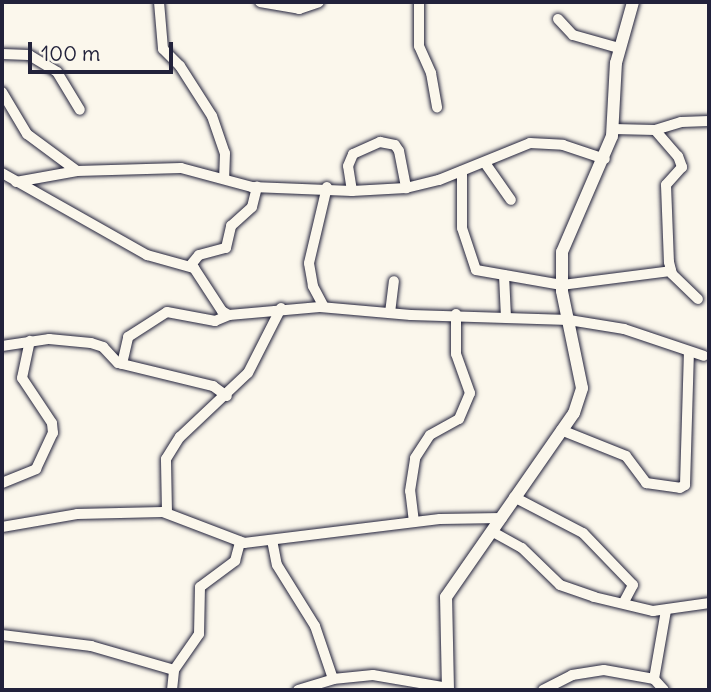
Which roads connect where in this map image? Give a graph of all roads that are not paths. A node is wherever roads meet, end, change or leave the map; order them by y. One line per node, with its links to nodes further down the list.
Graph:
1 (159, 2): 20 (street)
2 (260, 2): 3 (street)
3 (319, 2)
4 (419, 2): 10 (street)
5 (632, 4): 7 (street)
6 (558, 19): 7 (street)
7 (619, 48): 13 (street)
8 (2, 54): 11 (street)
9 (2, 92): 18 (street)
10 (437, 107)
11 (80, 110)
12 (709, 121): 14 (street)
13 (613, 129): 14 (street); 15 (street)
14 (655, 130): 28 (street)
15 (605, 159): 16 (street); 31 (street)
16 (485, 163): 17 (street); 26 (street)
17 (462, 171): 24 (street); 29 (street)
18 (77, 172): 20 (street); 21 (street)
19 (2, 173): 21 (street)
20 (224, 179): 22 (street)
21 (16, 182): 27 (street)
22 (257, 187): 23 (street); 27 (street)
23 (327, 187): 25 (street); 33 (street)
24 (406, 188): 25 (street); 25 (street)
25 (352, 191)
26 (511, 200)
27 (190, 266): 37 (street)
28 (671, 271): 31 (street); 32 (street)
29 (504, 275): 31 (street); 38 (street)
30 (394, 281): 35 (street)
31 (562, 285): 39 (street)
32 (698, 299)
33 (324, 307): 34 (street); 35 (street)
34 (281, 308): 37 (street); 45 (street)
35 (390, 313): 36 (street)
36 (456, 314): 38 (street); 51 (street)
37 (229, 316): 44 (street)
38 (506, 317): 39 (street)
39 (569, 320): 42 (street); 46 (street)
40 (30, 341): 41 (street); 44 (street); 47 (street)
41 (2, 346)
42 (690, 352): 43 (street); 46 (street)
43 (704, 356)
44 (122, 364): 45 (street)
45 (227, 396): 49 (street)
46 (561, 430): 48 (street)
47 (2, 482)
48 (514, 497): 50 (street); 56 (street)
49 (167, 513): 52 (street); 55 (street)
50 (502, 518): 51 (street); 53 (street)
51 (414, 522): 54 (street)
52 (2, 527)
53 (493, 532): 56 (street); 63 (street)
54 (272, 540): 55 (street); 61 (street)
55 (240, 542): 60 (street)
56 (624, 602): 58 (street)
57 (709, 603): 58 (street)
58 (666, 610): 62 (street)
59 (2, 635): 60 (street)
60 (174, 670): 64 (street)
61 (333, 679): 63 (street); 65 (street)
62 (654, 679): 66 (street); 67 (street)
63 (448, 689)
64 (172, 690)
65 (298, 690)
66 (543, 690)
67 (664, 690)

